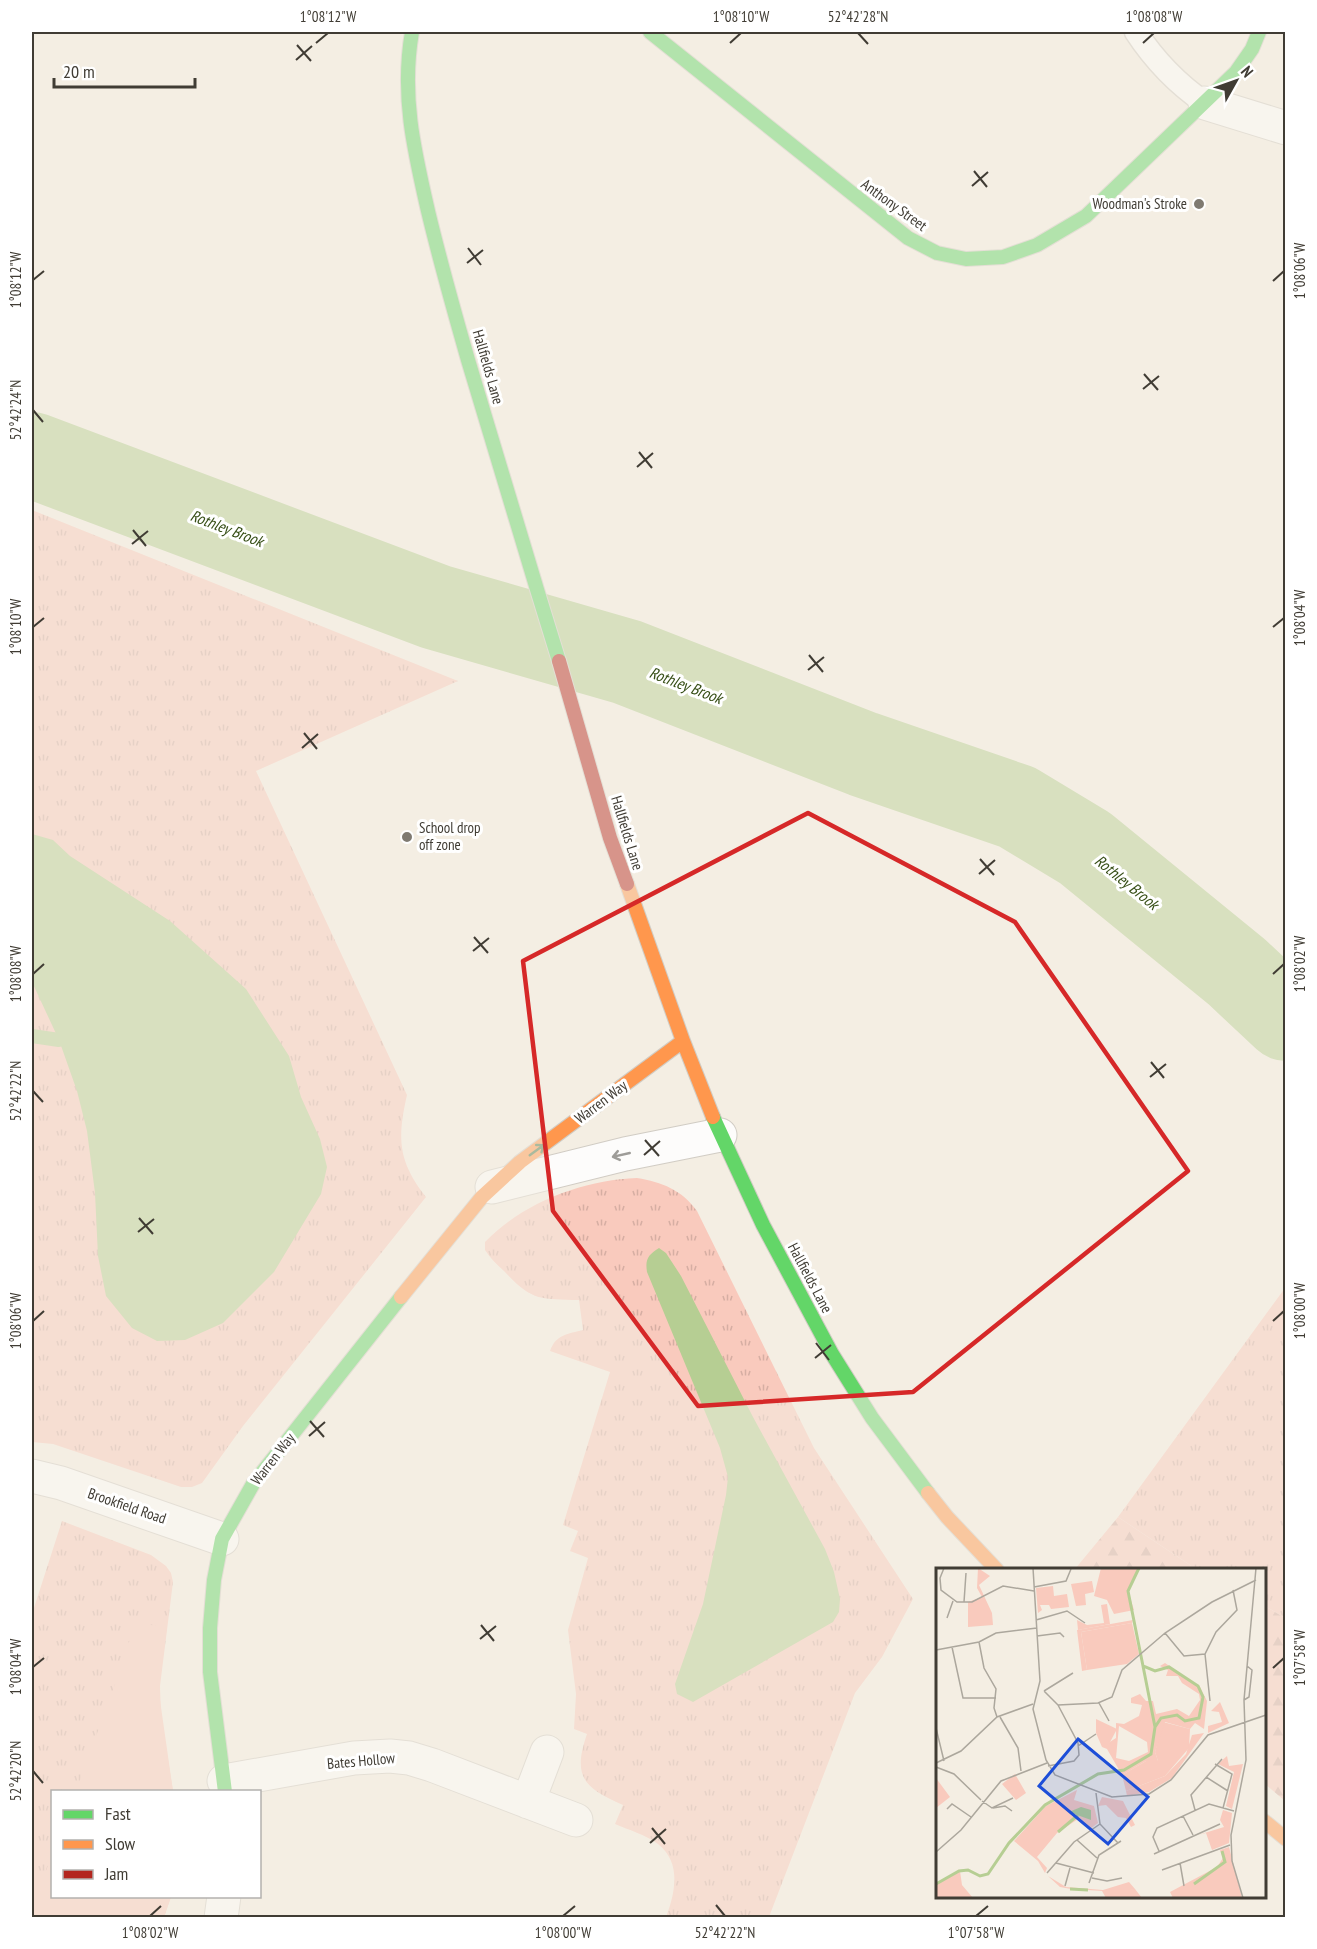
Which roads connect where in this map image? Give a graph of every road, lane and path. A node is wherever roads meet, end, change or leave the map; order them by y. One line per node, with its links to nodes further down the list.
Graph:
1 (412, 32): 7 (street, Hallfields Lane)
2 (650, 32): 5 (street, Anthony Street)
3 (1136, 32): 5 (lane)
4 (1259, 32): 5 (street, Anthony Street)
5 (1205, 103): 6 (street)
6 (1286, 128)
7 (682, 1041): 8 (street, Hallfields Lane); 9 (street, Warren Way, one-way to 7)
8 (720, 1135): 9 (street, one-way to 9); 12 (street, Hallfields Lane)
9 (492, 1187): 11 (street, Warren Way)
10 (32, 1476): 11 (street, Brookfield Road)
11 (222, 1539): 14 (street, Warren Way)
12 (996, 1568)
13 (547, 1752): 15 (street)
14 (225, 1786): 15 (street, Bates Hollow)
15 (528, 1802): 16 (street, Bates Hollow)
16 (576, 1820)
17 (1266, 1823): 18 (street)
18 (1286, 1839)
19 (224, 1898): 20 (street)
20 (221, 1917)

